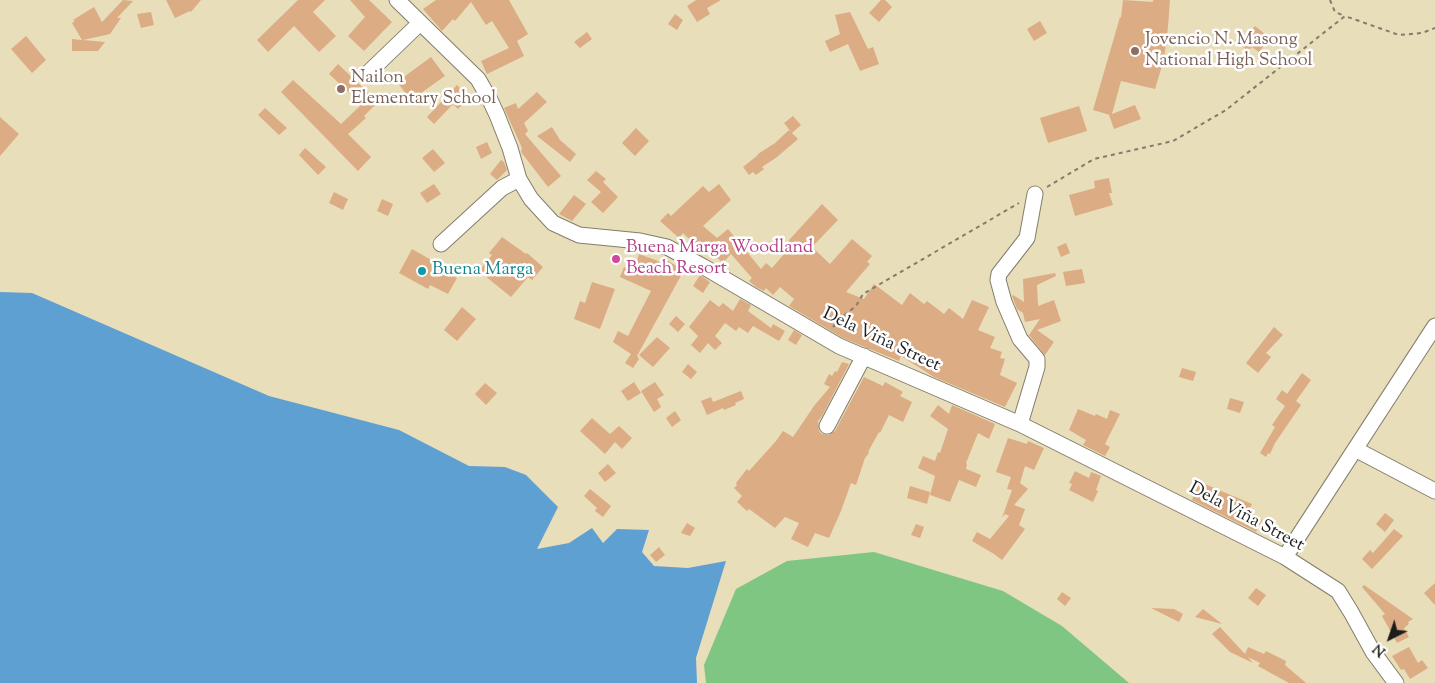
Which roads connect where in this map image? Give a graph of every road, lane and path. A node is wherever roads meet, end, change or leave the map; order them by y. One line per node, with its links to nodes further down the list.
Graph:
1 (397, 0): 4 (street, Dela Viña Street)
2 (1330, 0): 3 (path)
3 (1345, 16): 5 (path); 8 (path)
4 (420, 22): 6 (street); 7 (street, Dela Viña Street)
5 (1435, 28)
6 (366, 74)
7 (520, 179): 9 (street); 11 (street, Dela Viña Street)
8 (1035, 194): 11 (path); 13 (street)
9 (441, 244)
10 (1435, 326): 15 (street)
11 (824, 338): 12 (street, Dela Viña Street)
12 (864, 356): 13 (street, Dela Viña Street); 14 (street)
13 (1020, 424): 17 (street, Dela Viña Street)
14 (827, 426)
15 (1355, 449): 16 (street); 17 (street)
16 (1435, 491)
17 (1285, 557): 18 (street, Dela Viña Street)
18 (1396, 683)

